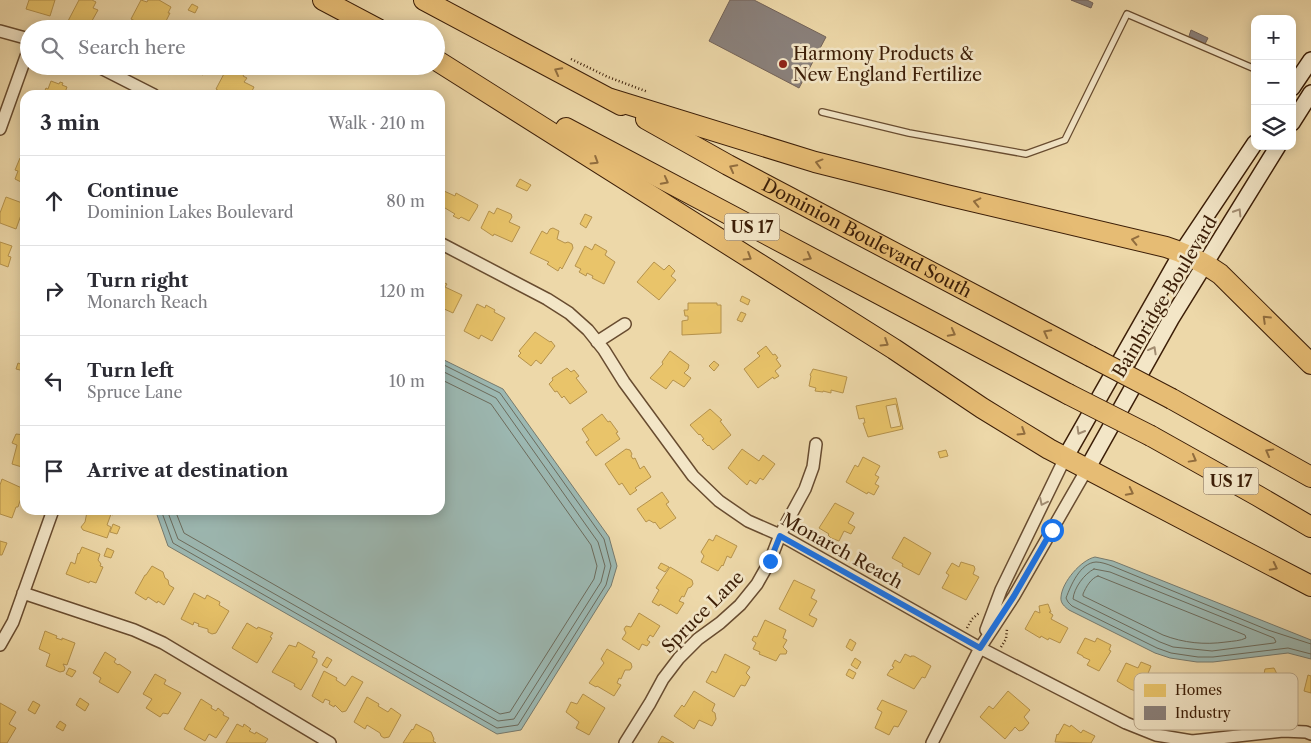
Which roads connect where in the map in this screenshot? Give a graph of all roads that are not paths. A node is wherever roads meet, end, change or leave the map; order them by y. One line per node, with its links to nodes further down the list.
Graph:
1 (323, 0): 3 (highway)
2 (424, 0): 15 (highway, Dominion Boulevard South / US 17, one-way to 2)
3 (361, 20)
4 (0, 31): 5 (street)
5 (20, 37)
6 (1311, 60): 12 (main road)
7 (445, 65): 33 (highway, US 17, one-way to 33, bridge)
8 (445, 66): 29 (highway, one-way to 29)
9 (1251, 67): 17 (lane)
10 (20, 73): 19 (street)
11 (115, 75): 13 (street)
12 (1296, 82)
13 (144, 90)
14 (1296, 90): 16 (lane)
15 (606, 96): 23 (highway, one-way to 15); 31 (highway, Dominion Boulevard South / US 17, one-way to 15, bridge)
16 (1310, 97): 18 (main road)
17 (822, 112)
18 (1296, 117)
19 (0, 129)
20 (1251, 148): 23 (main road, Bainbridge Boulevard)
21 (1276, 150): 24 (main road, Bainbridge Boulevard, one-way to 21)
22 (445, 246): 26 (street, Monarch Reach)
23 (1182, 252): 24 (highway); 29 (main road, Bainbridge Boulevard, one-way to 29)
24 (1205, 264): 27 (highway, one-way to 24); 30 (main road, Bainbridge Boulevard, one-way to 24)
25 (625, 324): 26 (street)
26 (597, 342): 34 (street, Monarch Reach)
27 (1311, 364)
28 (816, 444): 34 (street, Spruce Lane)
29 (1065, 458): 30 (highway); 38 (street, one-way to 38)
30 (1087, 469): 35 (highway, one-way to 35); 38 (street)
31 (1311, 477)
32 (51, 515): 36 (street)
33 (1311, 528)
34 (780, 536): 38 (street, Monarch Reach); 43 (street, Spruce Lane)
35 (1311, 586)
36 (24, 593): 37 (street); 42 (street)
37 (0, 645)
38 (980, 648): 39 (street, Monarch Reach); 44 (street)
39 (1134, 726)
40 (1144, 730): 41 (street, Monarch Reach)
41 (1311, 734)
42 (330, 743)
43 (625, 743)
44 (932, 743)

